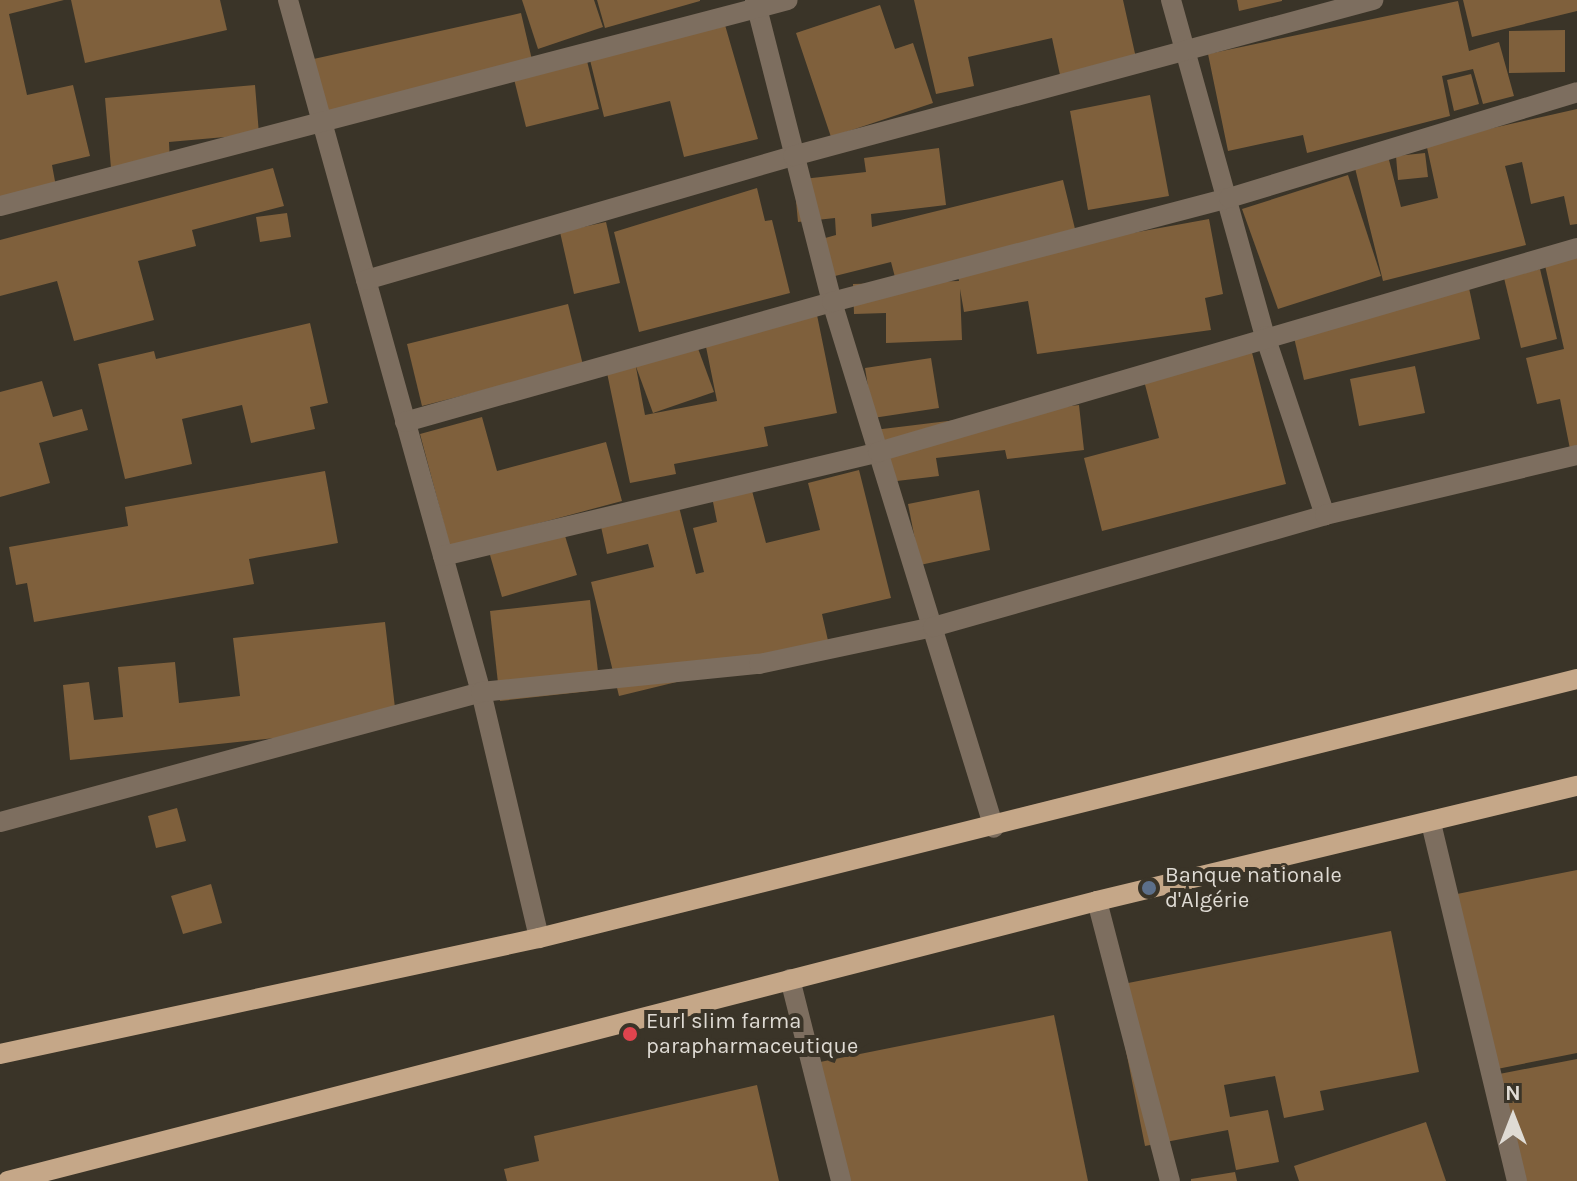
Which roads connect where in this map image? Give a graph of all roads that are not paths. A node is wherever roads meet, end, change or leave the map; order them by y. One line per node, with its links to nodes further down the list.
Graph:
1 (288, 0): 8 (street)
2 (788, 0): 5 (street)
3 (1171, 0): 6 (street)
4 (1373, 0): 6 (street)
5 (756, 3): 8 (street); 9 (street)
6 (1189, 53): 9 (street); 10 (street)
7 (1577, 92): 10 (street)
8 (323, 126): 11 (street); 13 (street)
9 (793, 156): 13 (street); 14 (street)
10 (1229, 198): 14 (street); 15 (street)
11 (0, 206)
12 (1577, 248): 15 (street)
13 (366, 280): 16 (street)
14 (832, 302): 16 (street); 17 (street)
15 (1265, 336): 17 (street); 19 (street)
16 (405, 422): 20 (street)
17 (878, 452): 20 (street); 21 (street)
18 (1577, 455): 19 (street)
19 (1325, 515): 21 (street)
20 (443, 556): 23 (street)
21 (933, 627): 23 (street); 27 (street)
22 (1577, 679): 27 (main road)
23 (481, 692): 25 (street); 29 (street)
24 (1577, 786): 26 (main road)
25 (0, 822)
26 (1431, 823): 28 (main road); 35 (street)
27 (994, 828): 29 (main road)
28 (1097, 901): 30 (main road); 34 (street)
29 (539, 938): 31 (main road)
30 (790, 979): 32 (main road); 33 (street)
31 (0, 1054)
32 (8, 1181)
33 (841, 1181)
34 (1170, 1181)
35 (1517, 1181)

